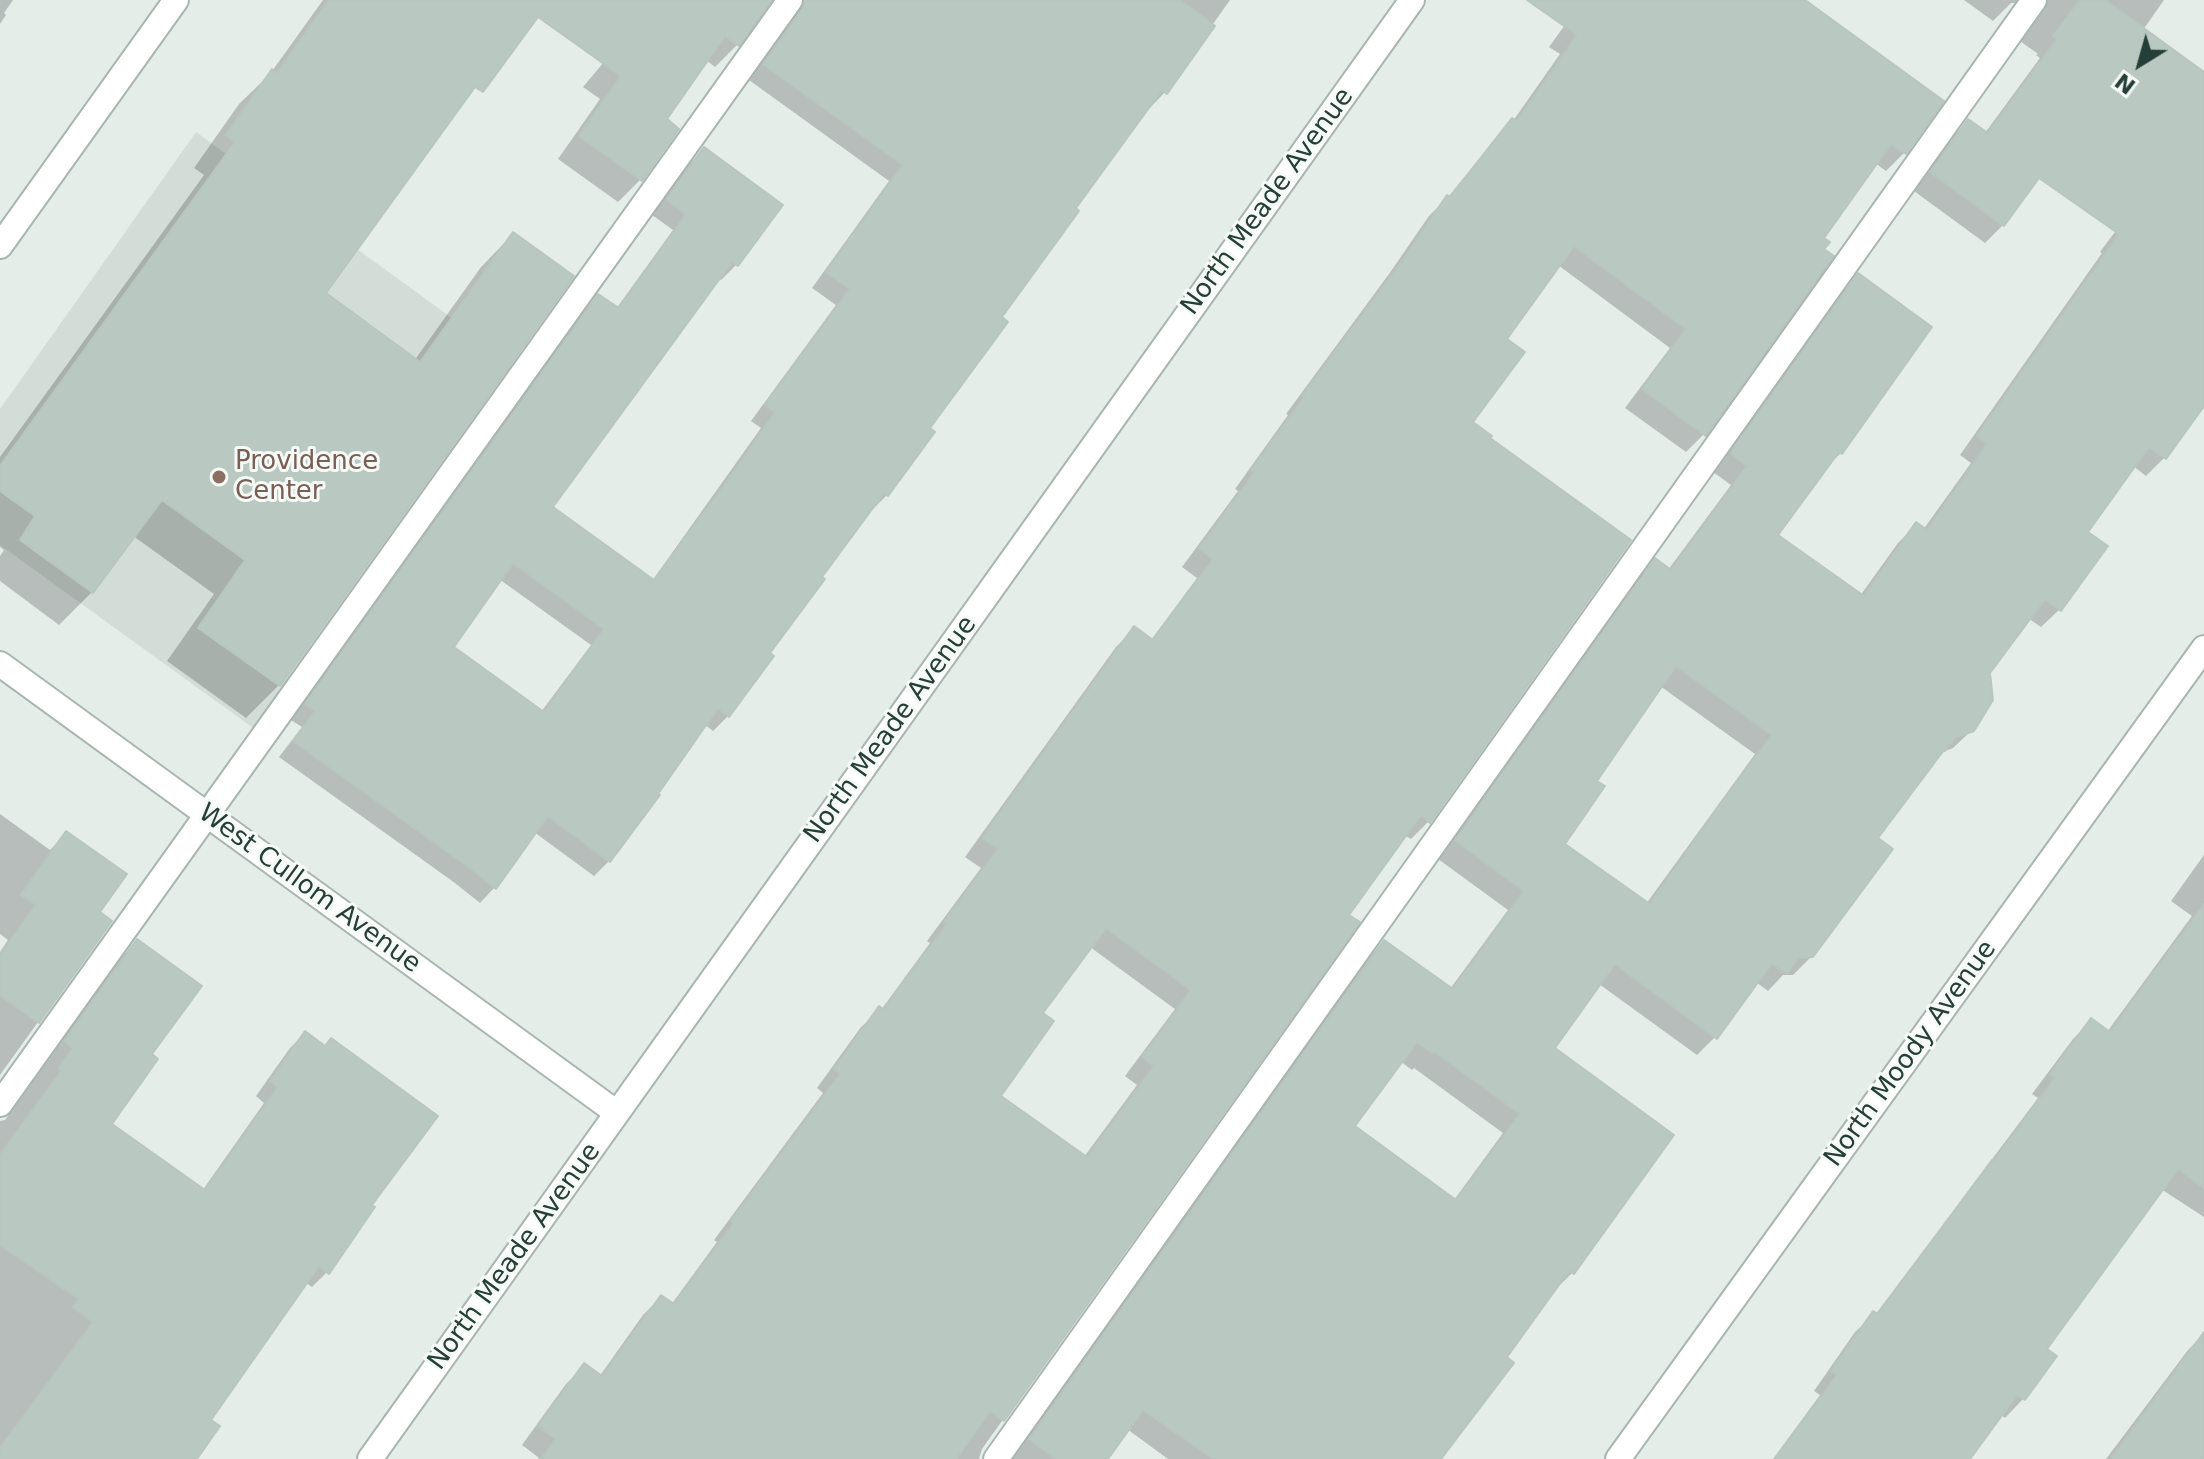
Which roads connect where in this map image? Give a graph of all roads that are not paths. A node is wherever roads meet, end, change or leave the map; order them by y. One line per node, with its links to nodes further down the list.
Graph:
1 (176, 0): 5 (street)
2 (790, 0): 8 (street)
3 (1412, 0): 10 (street, North Meade Avenue)
4 (2034, 0): 12 (street)
5 (0, 246)
6 (2204, 648): 13 (street, North Moody Avenue)
7 (0, 664): 8 (street, West Cullom Avenue)
8 (207, 815): 9 (street); 10 (street, West Cullom Avenue)
9 (0, 1104)
10 (617, 1113): 11 (street, North Meade Avenue)
11 (370, 1459)
12 (996, 1459)
13 (1618, 1459)

